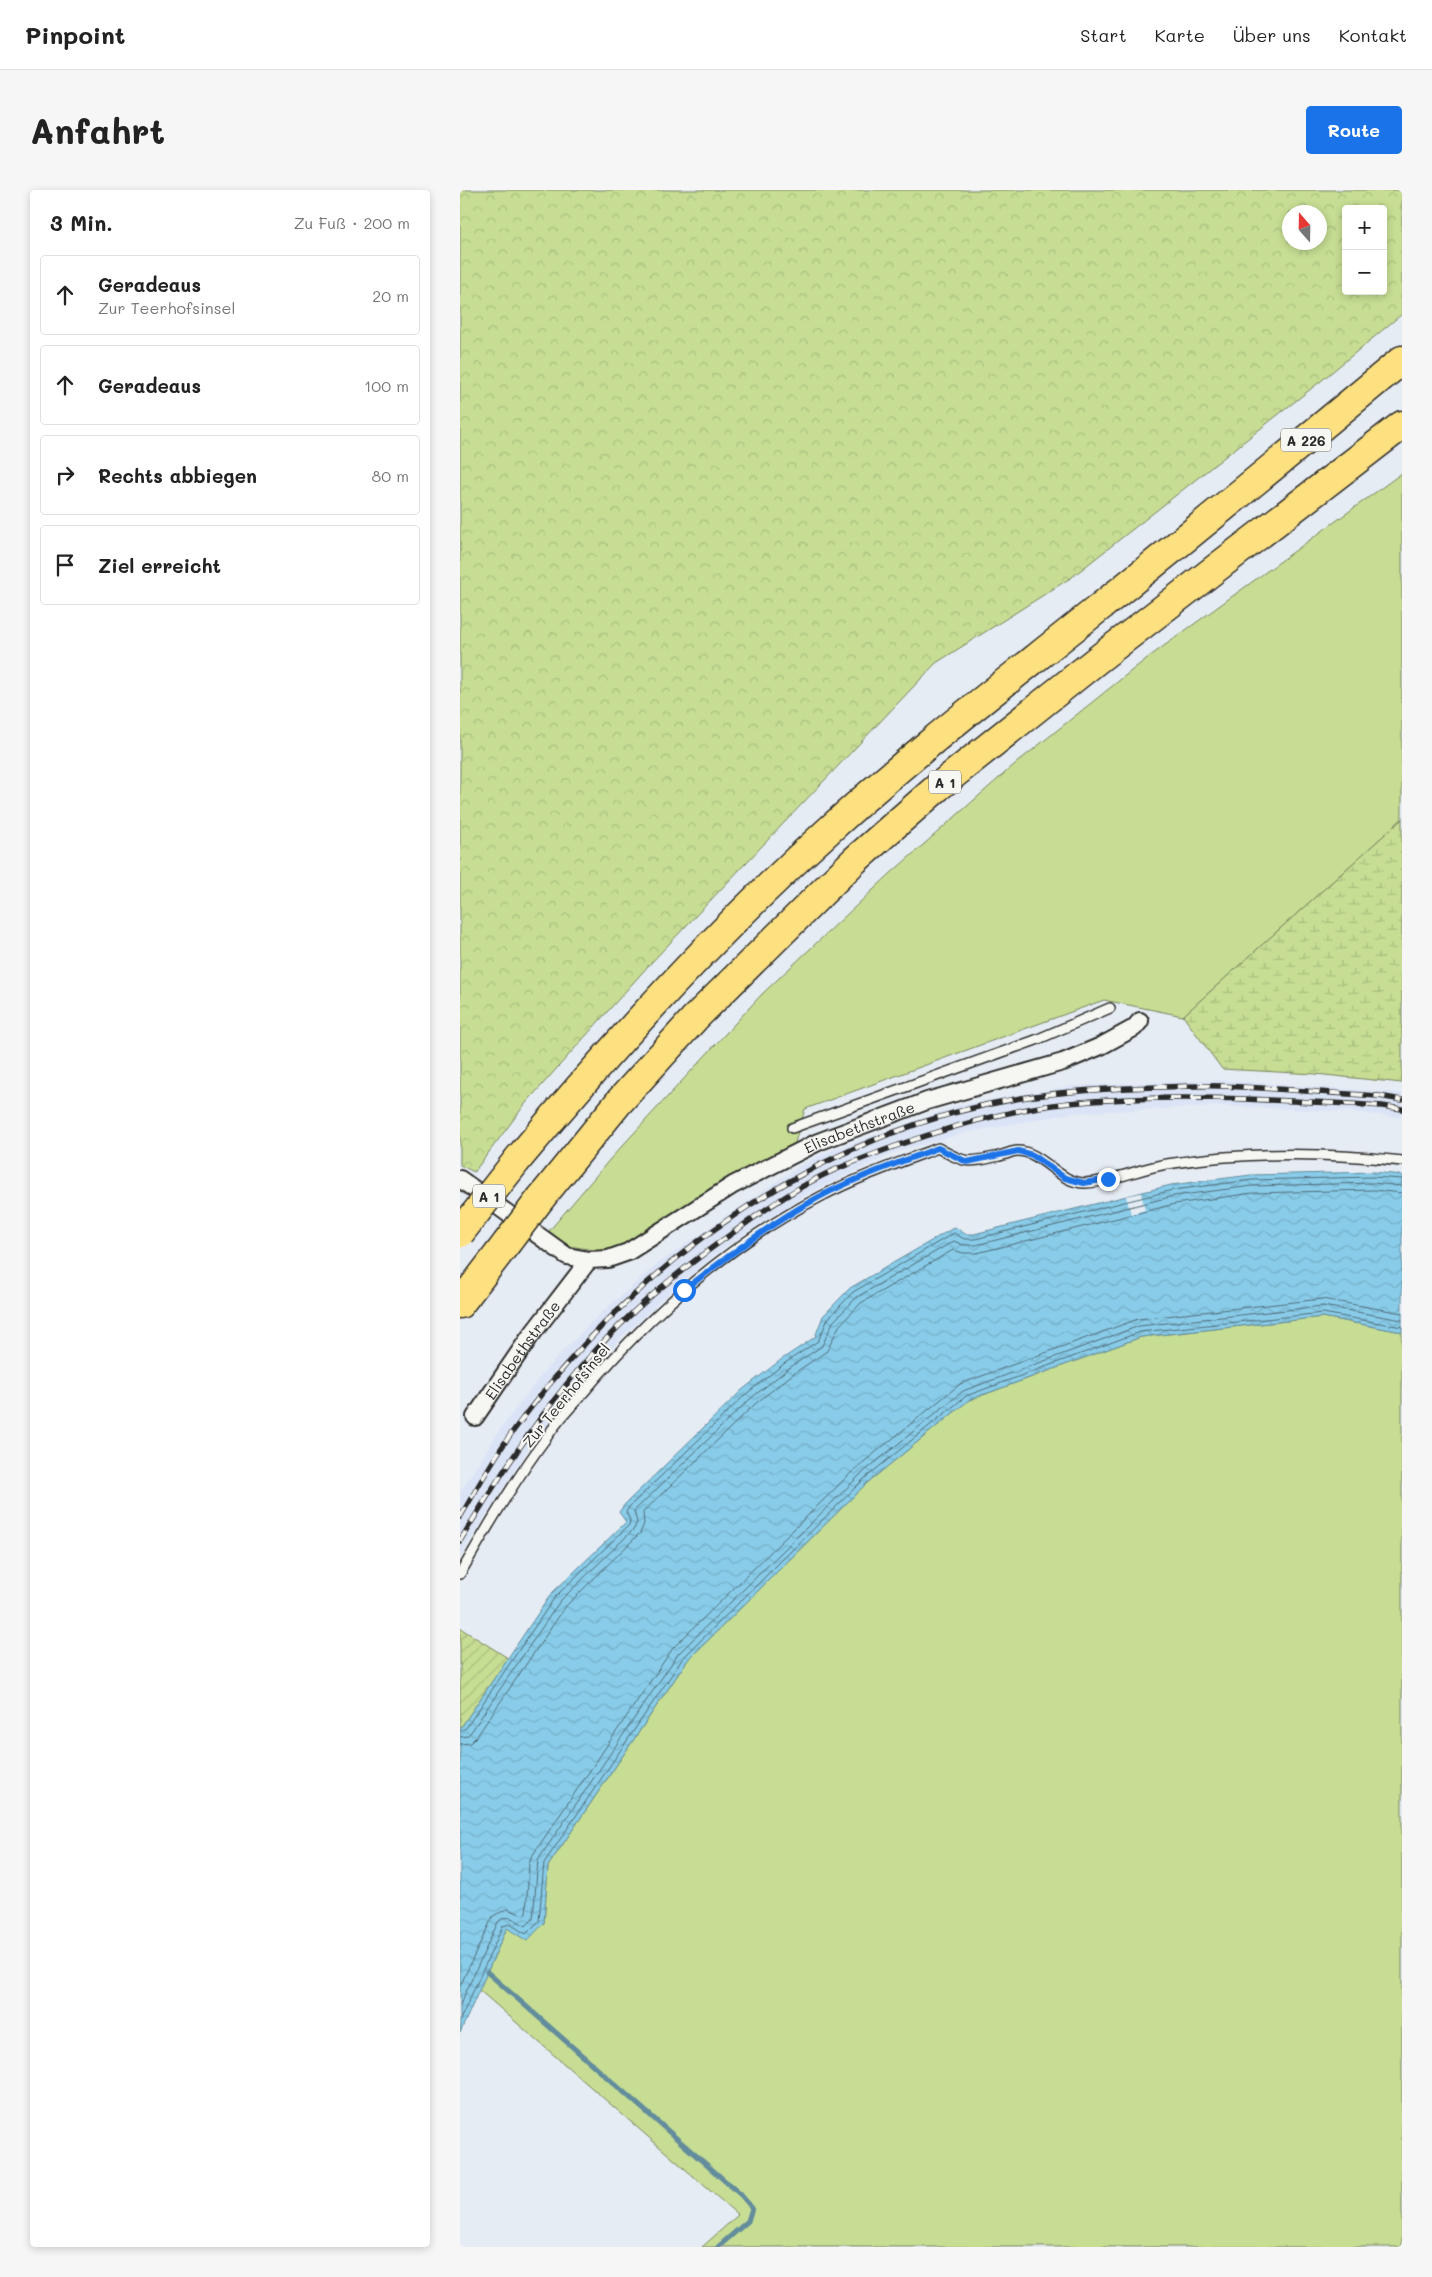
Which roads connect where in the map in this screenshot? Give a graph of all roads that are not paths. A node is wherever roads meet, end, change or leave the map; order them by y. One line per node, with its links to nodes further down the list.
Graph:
1 (1402, 360): 4 (highway, A 226)
2 (1402, 374): 4 (highway, A 1)
3 (1402, 425): 12 (highway, A 1, bridge)
4 (1210, 519): 10 (highway, A 1, bridge)
5 (1110, 1008): 7 (lane)
6 (1140, 1021): 11 (street, Elisabethstraße)
7 (792, 1128)
8 (1402, 1161): 14 (lane, Zur Teerhofsinsel)
9 (460, 1179): 11 (street, Elisabethstraße)
10 (460, 1233)
11 (589, 1260): 13 (street, Elisabethstraße)
12 (460, 1304)
13 (475, 1417)
14 (460, 1574)

